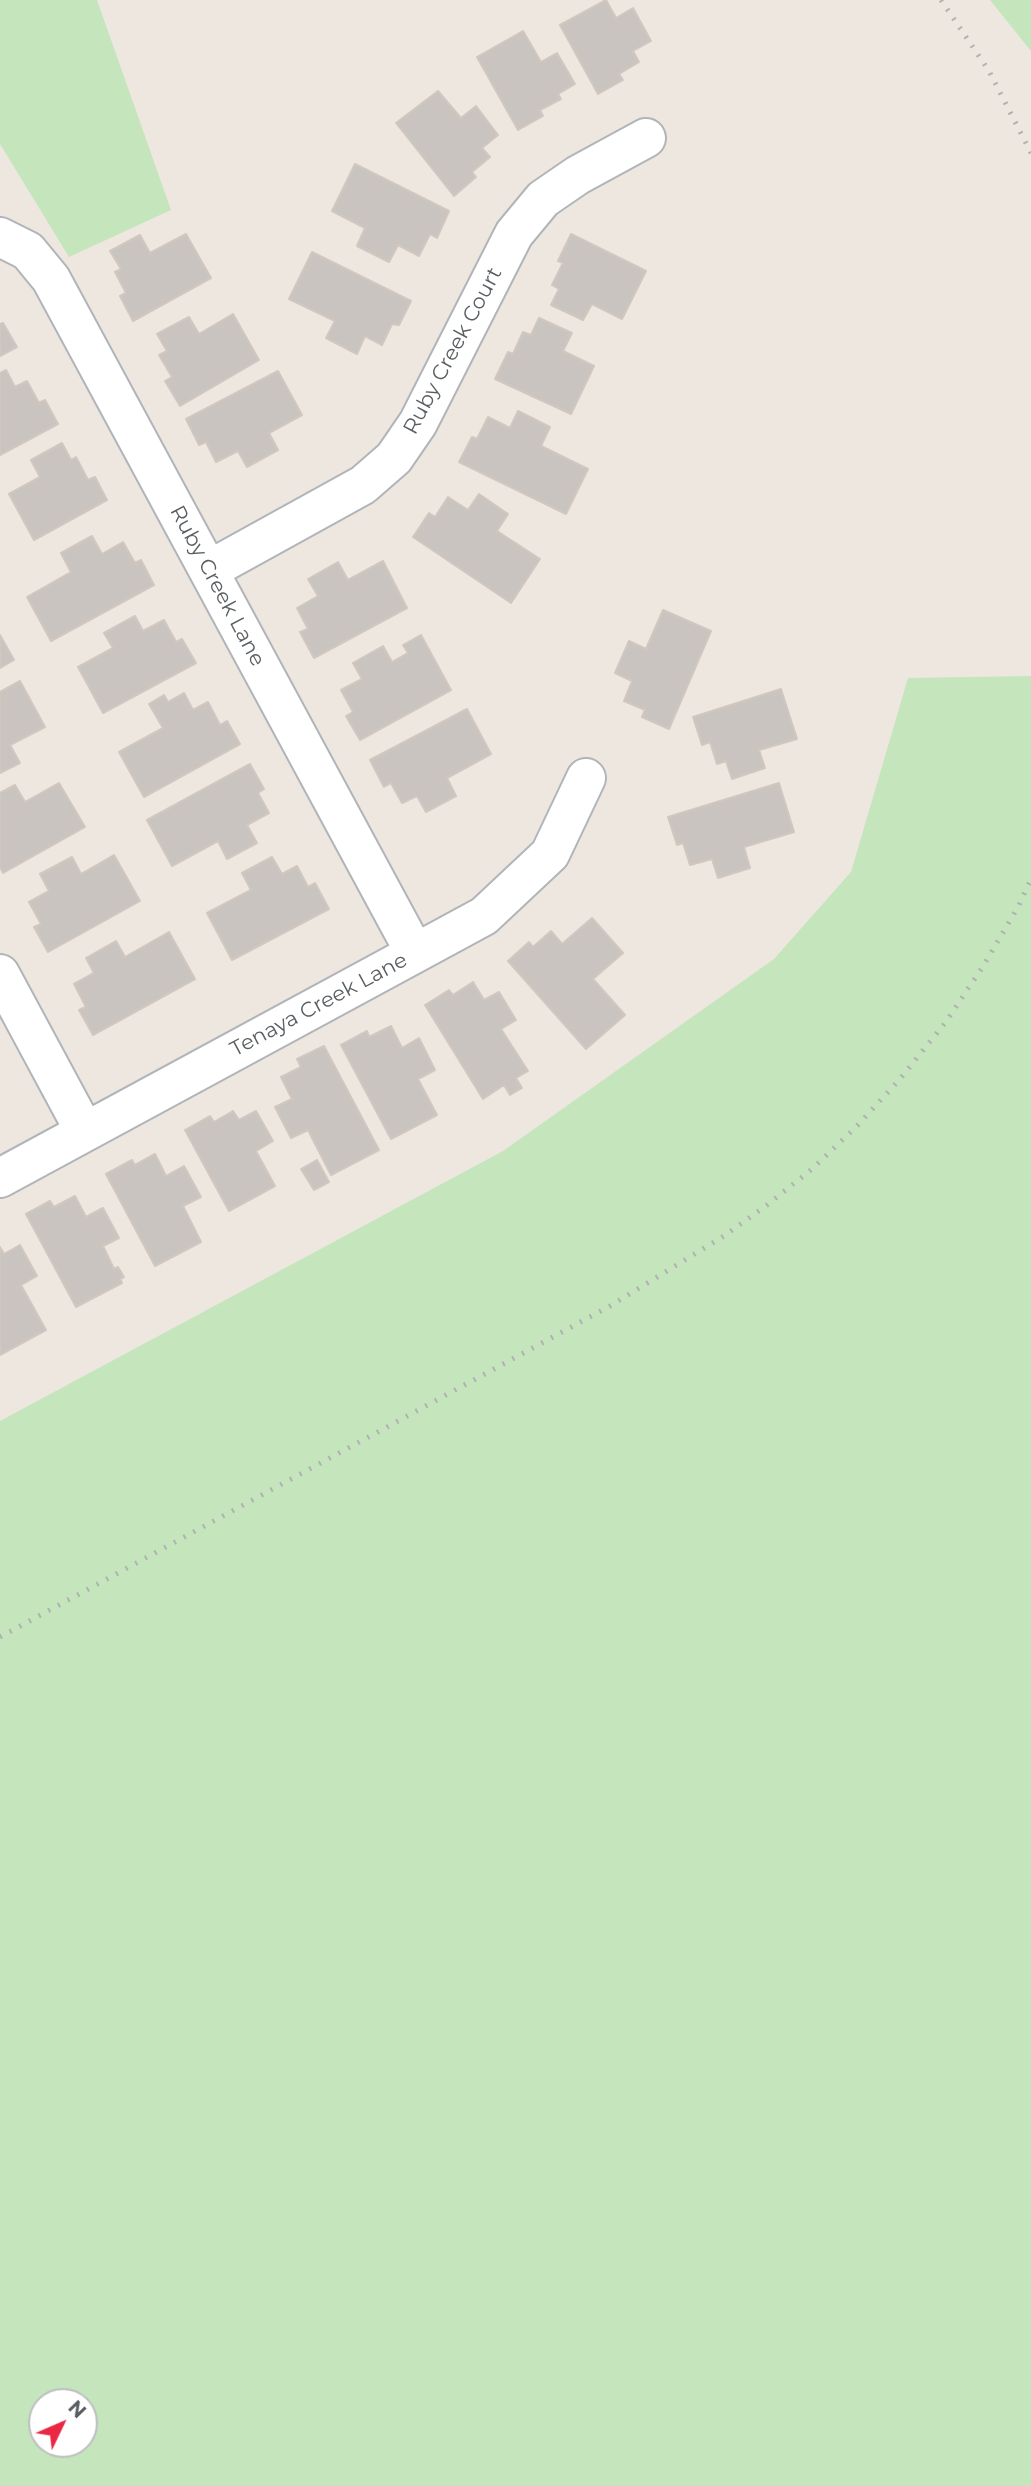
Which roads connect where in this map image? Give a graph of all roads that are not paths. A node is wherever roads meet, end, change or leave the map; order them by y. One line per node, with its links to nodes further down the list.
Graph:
1 (646, 138): 3 (street, Ruby Creek Court)
2 (0, 237): 3 (street, Ruby Creek Lane)
3 (209, 570): 5 (street, Ruby Creek Lane)
4 (586, 778): 5 (street, Tenaya Creek Lane)
5 (415, 953): 7 (street, Tenaya Creek Lane)
6 (0, 974): 7 (street)
7 (85, 1132): 8 (street, Tenaya Creek Lane)
8 (0, 1178)

